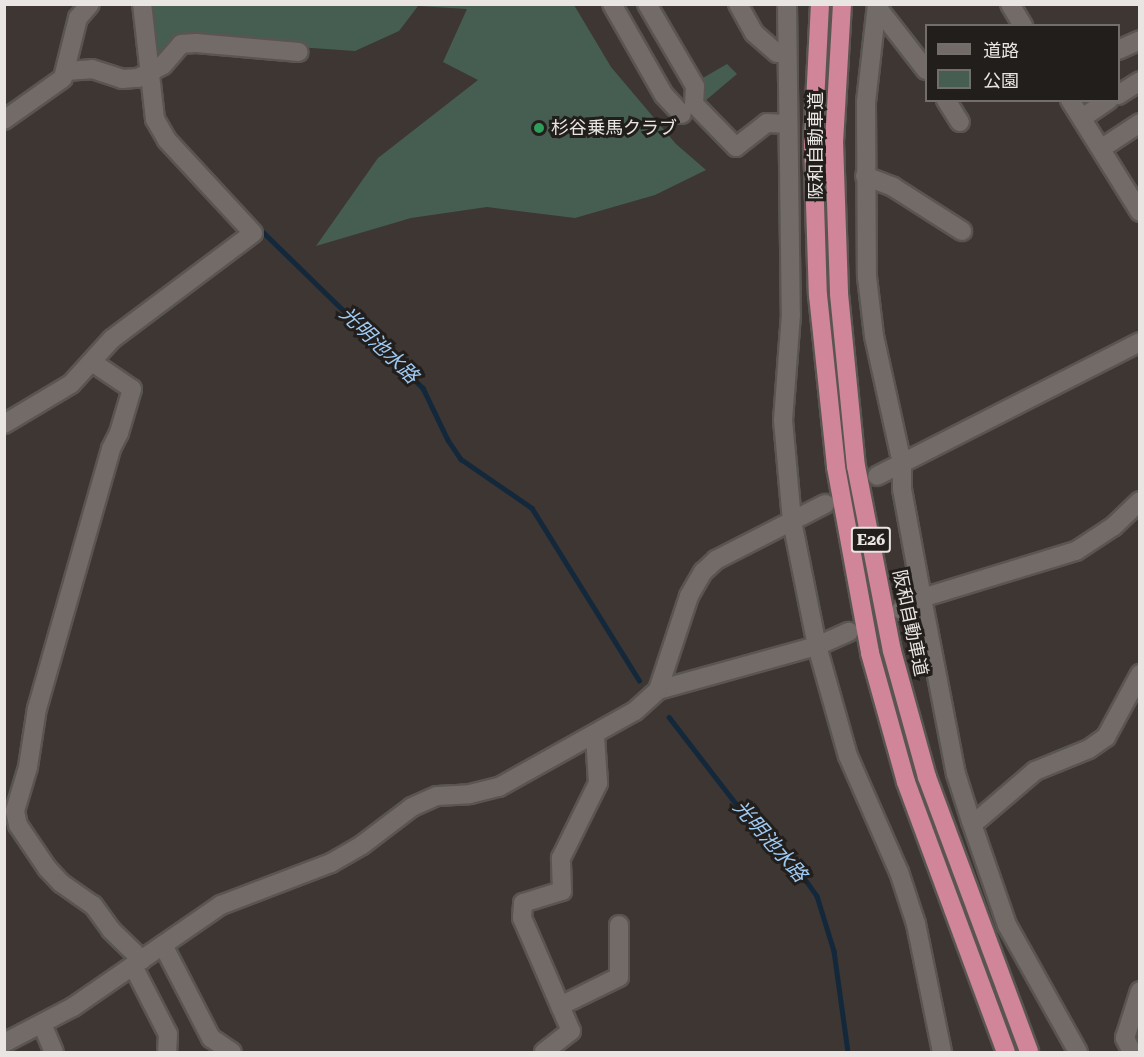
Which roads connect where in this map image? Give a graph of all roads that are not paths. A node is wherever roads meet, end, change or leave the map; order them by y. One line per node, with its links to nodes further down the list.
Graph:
1 (90, 4): 15 (street)
2 (141, 4): 16 (street)
3 (612, 4): 21 (street)
4 (647, 4): 21 (street)
5 (738, 4): 13 (street)
6 (787, 4): 13 (street)
7 (820, 4): 58 (highway, 阪和自動車道 / E26)
8 (842, 4): 59 (highway, 阪和自動車道 / E26)
9 (1010, 4): 11 (street)
10 (877, 6): 14 (street); 27 (street)
11 (1022, 24)
12 (299, 52): 16 (street)
13 (786, 54): 25 (street)
14 (925, 67)
15 (66, 71): 16 (street); 23 (street)
16 (150, 75): 31 (street)
17 (1140, 81): 18 (street)
18 (1120, 93)
19 (1071, 102): 22 (street)
20 (1106, 102): 22 (street)
21 (682, 114): 25 (street)
22 (1082, 118): 26 (street)
23 (4, 120)
24 (1140, 123): 26 (street)
25 (787, 124): 37 (street)
26 (1102, 148): 28 (street)
27 (865, 176): 29 (street); 33 (street)
28 (1138, 205)
29 (962, 231)
30 (1140, 342): 33 (street)
31 (92, 362): 32 (street); 48 (street)
32 (4, 424)
33 (903, 463): 34 (street); 38 (street)
34 (877, 476)
35 (1140, 501): 38 (street)
36 (825, 504): 37 (street)
37 (792, 521): 41 (street); 43 (street)
38 (922, 598): 39 (street); 45 (street)
39 (901, 610)
40 (849, 632): 41 (street)
41 (817, 646): 43 (street); 57 (street)
42 (1140, 674): 45 (street)
43 (658, 690): 44 (street)
44 (595, 735): 47 (street); 50 (street)
45 (971, 821): 60 (street)
46 (619, 925): 50 (street)
47 (163, 945): 48 (street); 55 (street)
48 (138, 963): 51 (street); 54 (street)
49 (1140, 991): 61 (street)
50 (560, 1006): 56 (street)
51 (42, 1024): 52 (street); 53 (street)
52 (4, 1043)
53 (54, 1053)
54 (167, 1053)
55 (232, 1053)
56 (544, 1053)
57 (942, 1053)
58 (1006, 1053)
59 (1029, 1053)
60 (1078, 1053)
61 (1132, 1053)

